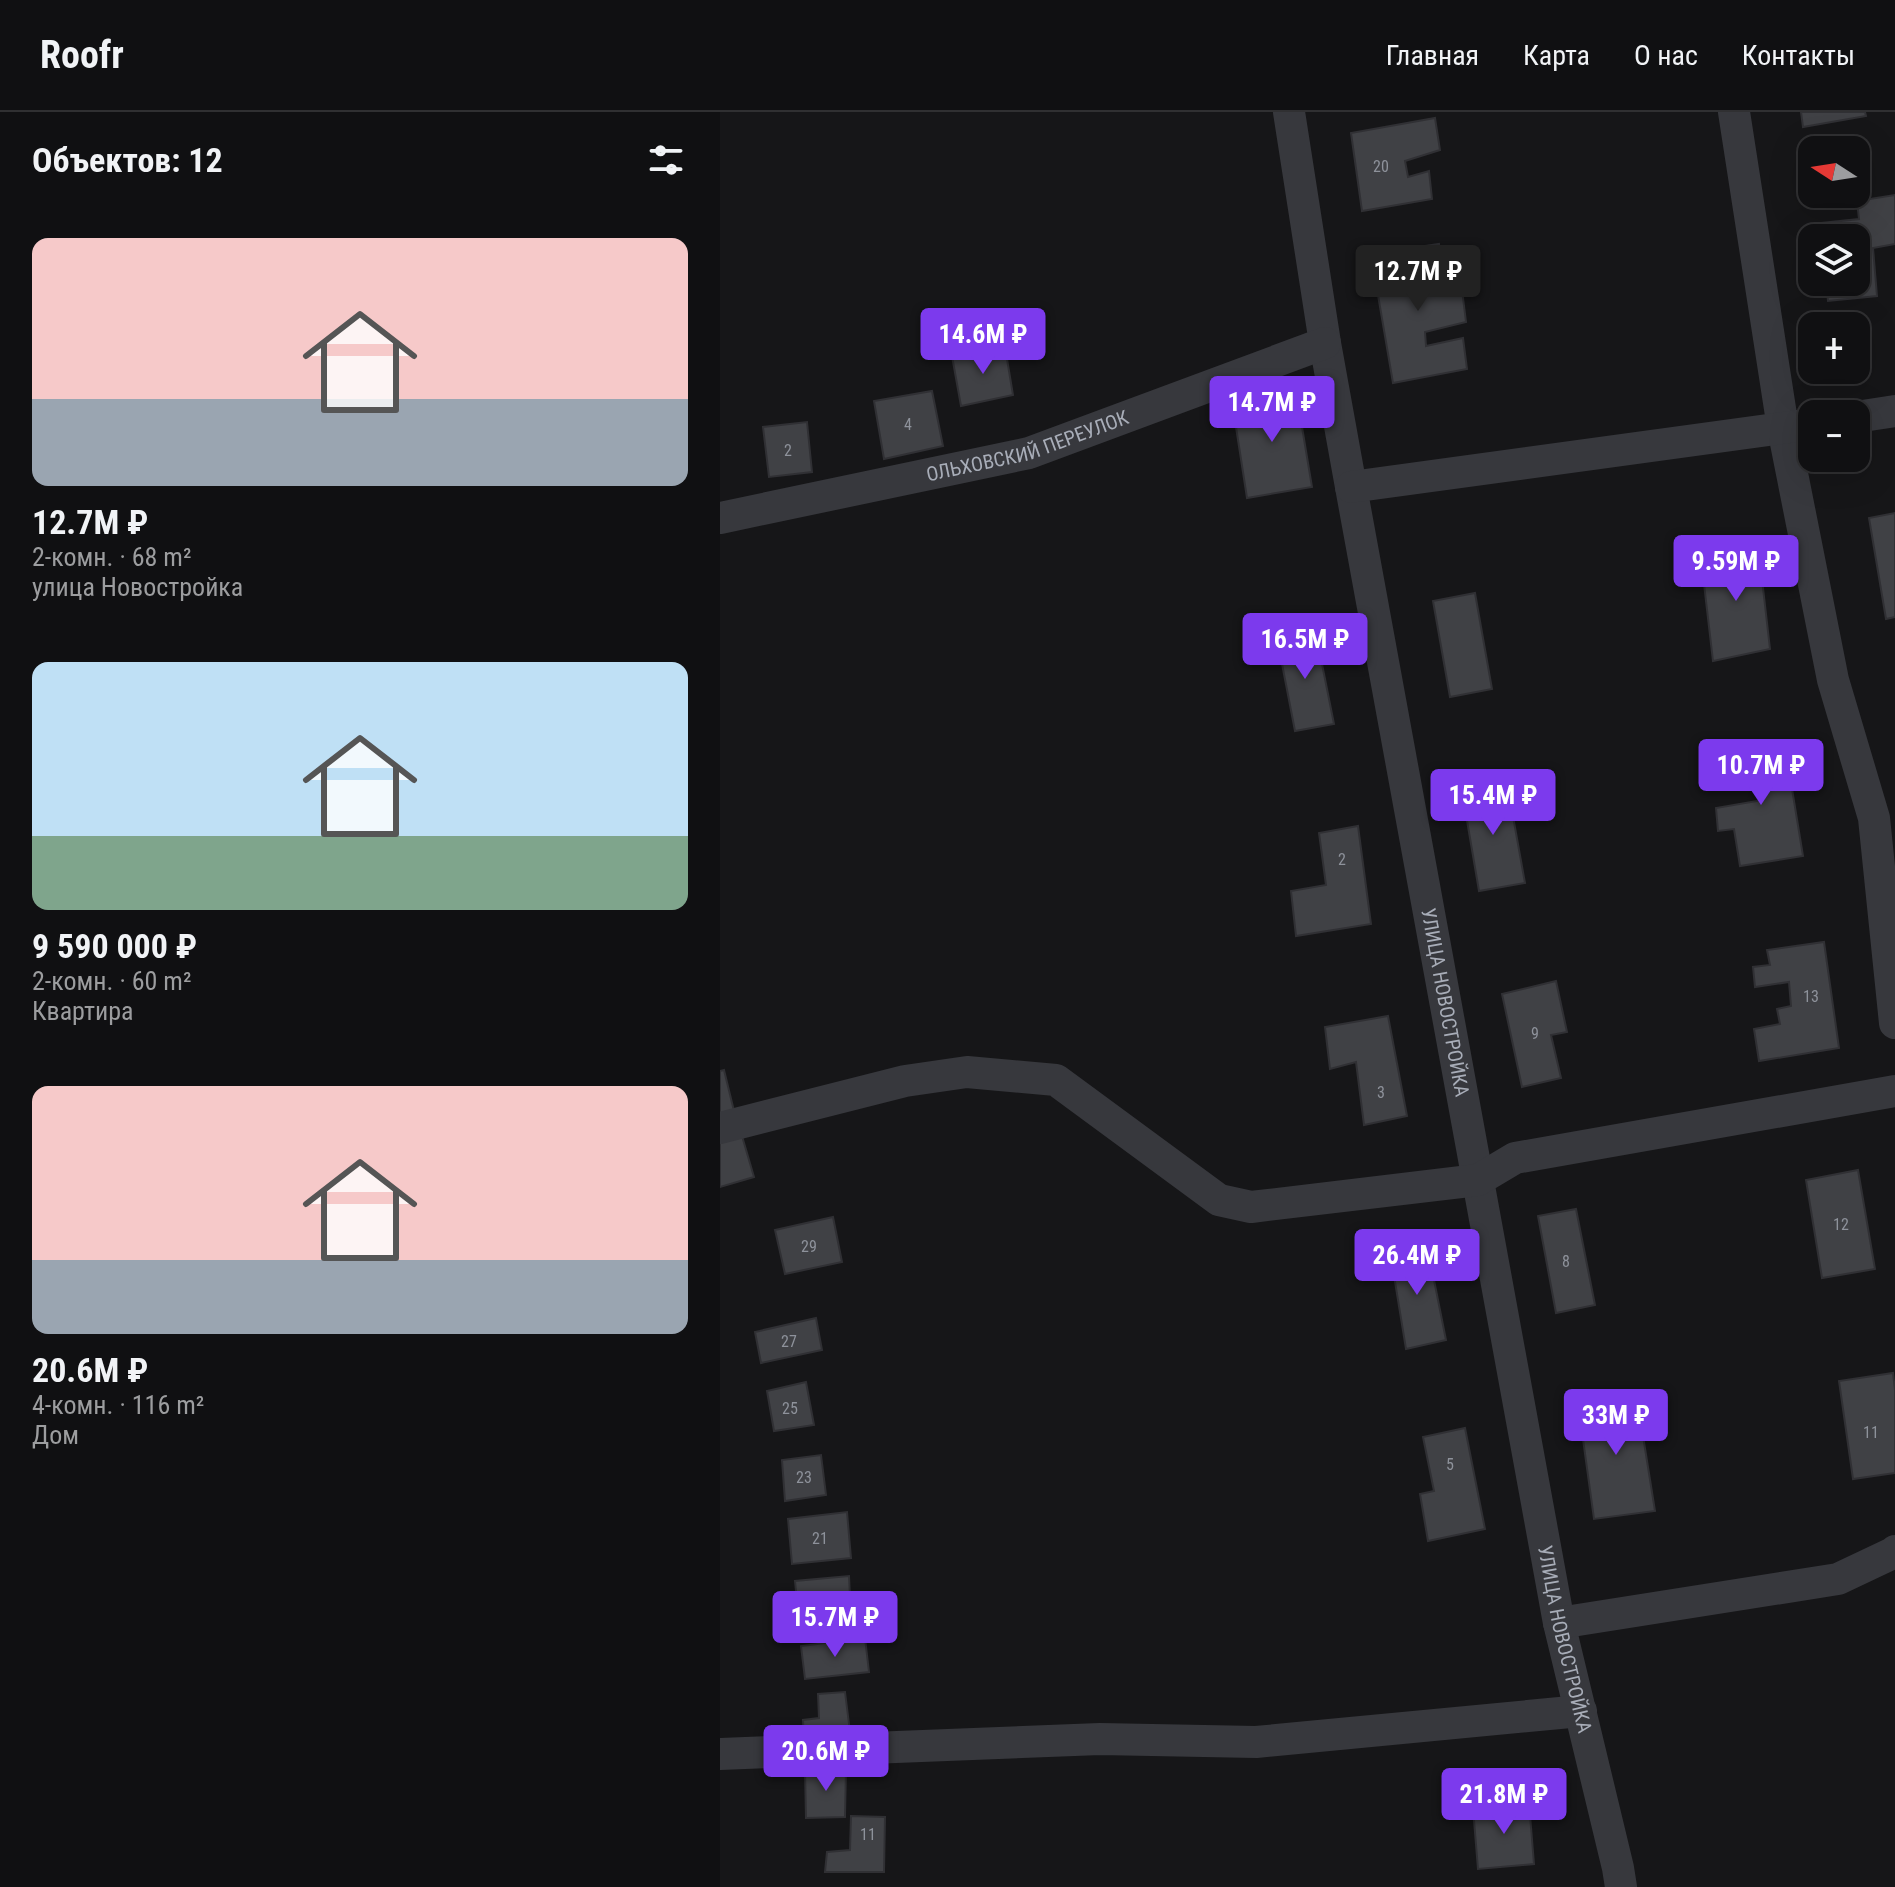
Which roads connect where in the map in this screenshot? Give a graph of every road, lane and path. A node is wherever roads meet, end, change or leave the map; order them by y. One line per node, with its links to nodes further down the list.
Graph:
1 (1289, 112): 3 (street, УЛИЦА НОВОСТРОЙКА)
2 (1734, 112): 6 (street)
3 (1325, 343): 7 (street, УЛИЦА НОВОСТРОЙКА); 8 (street, ОЛЬХОВСКИЙ ПЕРЕУЛОК)
4 (1895, 411): 5 (street)
5 (1870, 415)
6 (1797, 426): 7 (street); 9 (street)
7 (1351, 487): 12 (street, УЛИЦА НОВОСТРОЙКА)
8 (720, 518)
9 (1895, 1023)
10 (1895, 1091): 12 (street)
11 (720, 1128): 12 (street)
12 (1478, 1180): 14 (street, УЛИЦА НОВОСТРОЙКА)
13 (1895, 1551): 14 (street)
14 (1559, 1623): 15 (street, УЛИЦА НОВОСТРОЙКА)
15 (1581, 1711): 16 (street); 17 (street, УЛИЦА НОВОСТРОЙКА)
16 (720, 1754)
17 (1621, 1887)

